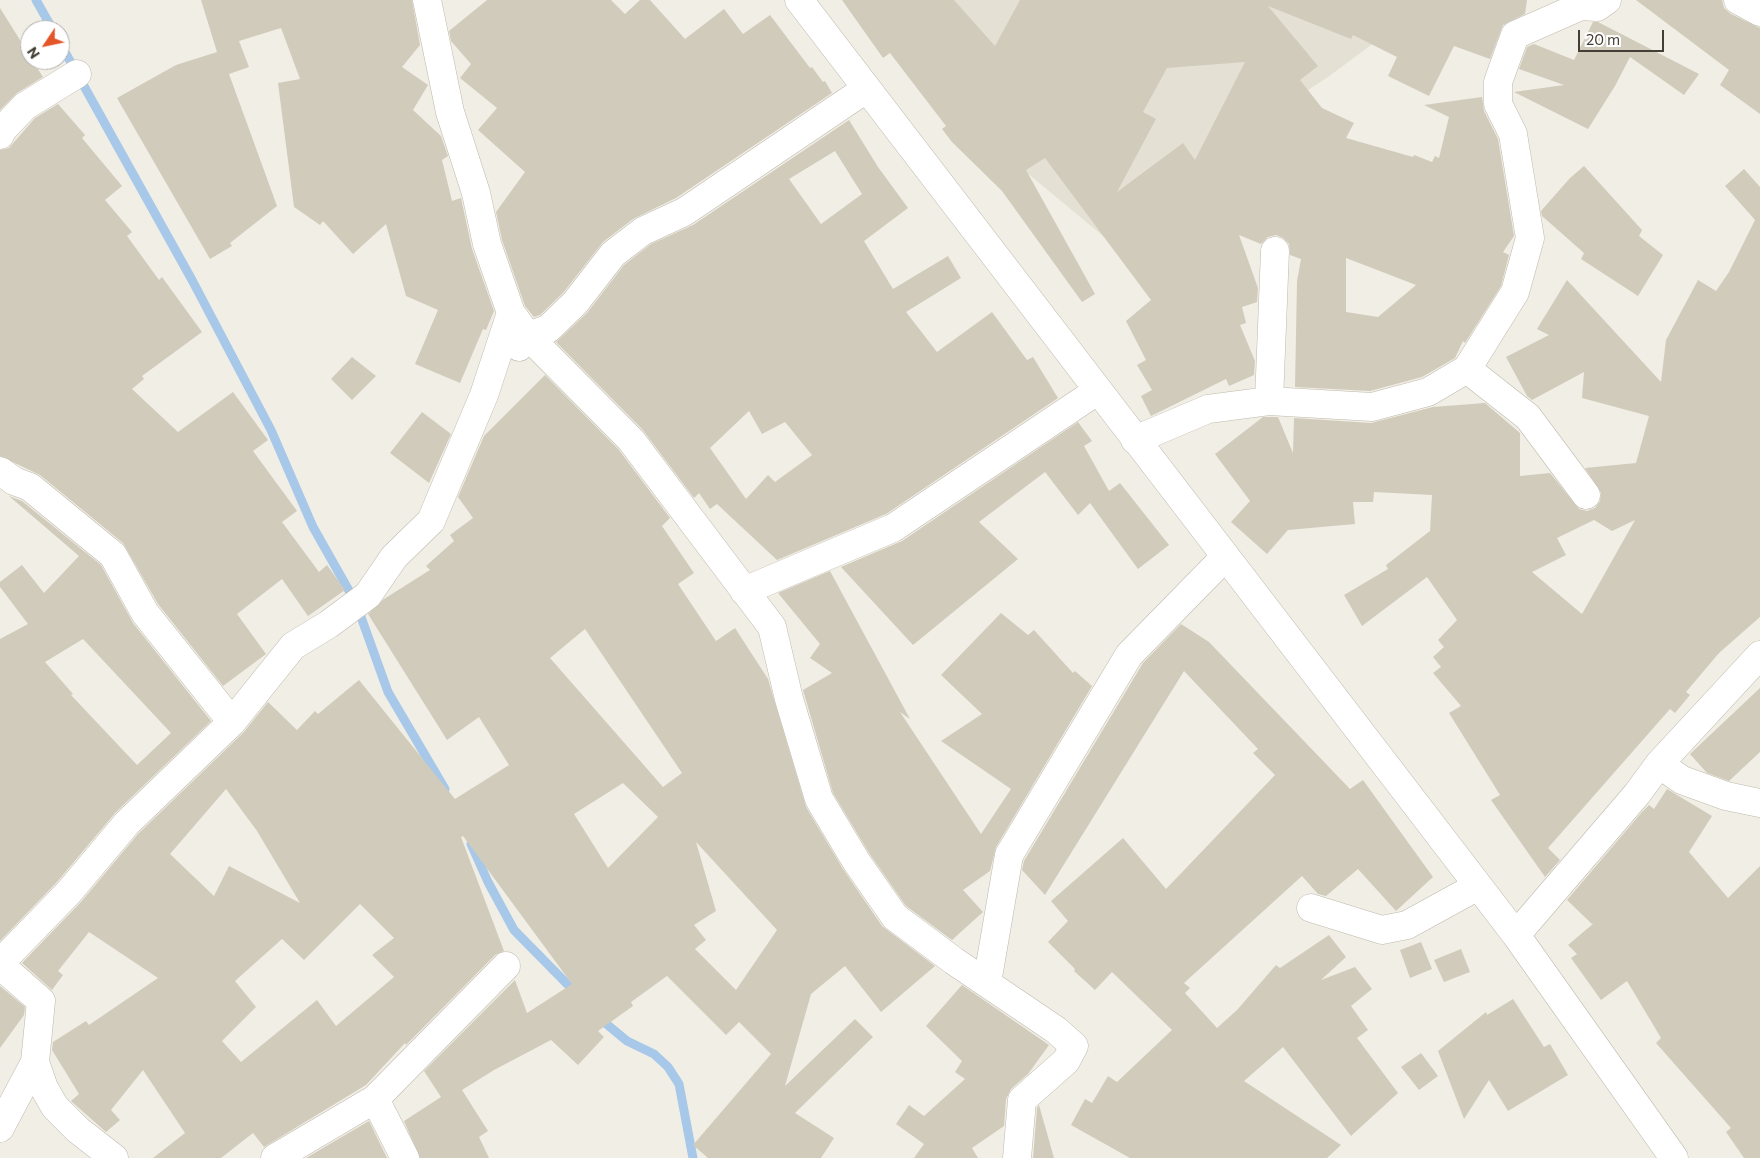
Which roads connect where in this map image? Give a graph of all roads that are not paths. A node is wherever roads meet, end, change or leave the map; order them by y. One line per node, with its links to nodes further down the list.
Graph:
1 (427, 0): 10 (street)
2 (799, 0): 7 (street)
3 (1607, 0): 12 (street)
4 (1738, 0): 5 (street)
5 (1760, 12)
6 (77, 74): 8 (street)
7 (866, 89): 11 (street); 13 (street)
8 (0, 134)
9 (1275, 251): 15 (street)
10 (511, 313): 11 (street); 14 (street)
11 (528, 336): 14 (street); 20 (street)
12 (1468, 370): 15 (street); 18 (street)
13 (1097, 390): 16 (street); 20 (street)
14 (484, 395): 22 (street)
15 (1269, 401): 16 (street)
16 (1135, 440): 19 (street)
17 (0, 471): 22 (street)
18 (1586, 495)
19 (1225, 557): 25 (street); 30 (street)
20 (744, 591): 30 (street)
21 (1760, 655): 23 (street)
22 (232, 722): 28 (street)
23 (1659, 764): 24 (street); 27 (street)
24 (1760, 802)
25 (1478, 886): 26 (street); 27 (street)
26 (1311, 908)
27 (1516, 935): 38 (street)
28 (0, 964): 31 (street)
29 (506, 966): 32 (street)
30 (987, 983): 37 (street)
31 (35, 1062): 33 (street); 34 (street)
32 (375, 1099): 35 (street); 36 (street)
33 (0, 1128)
34 (114, 1158)
35 (275, 1158)
36 (405, 1158)
37 (1017, 1158)
38 (1674, 1158)

